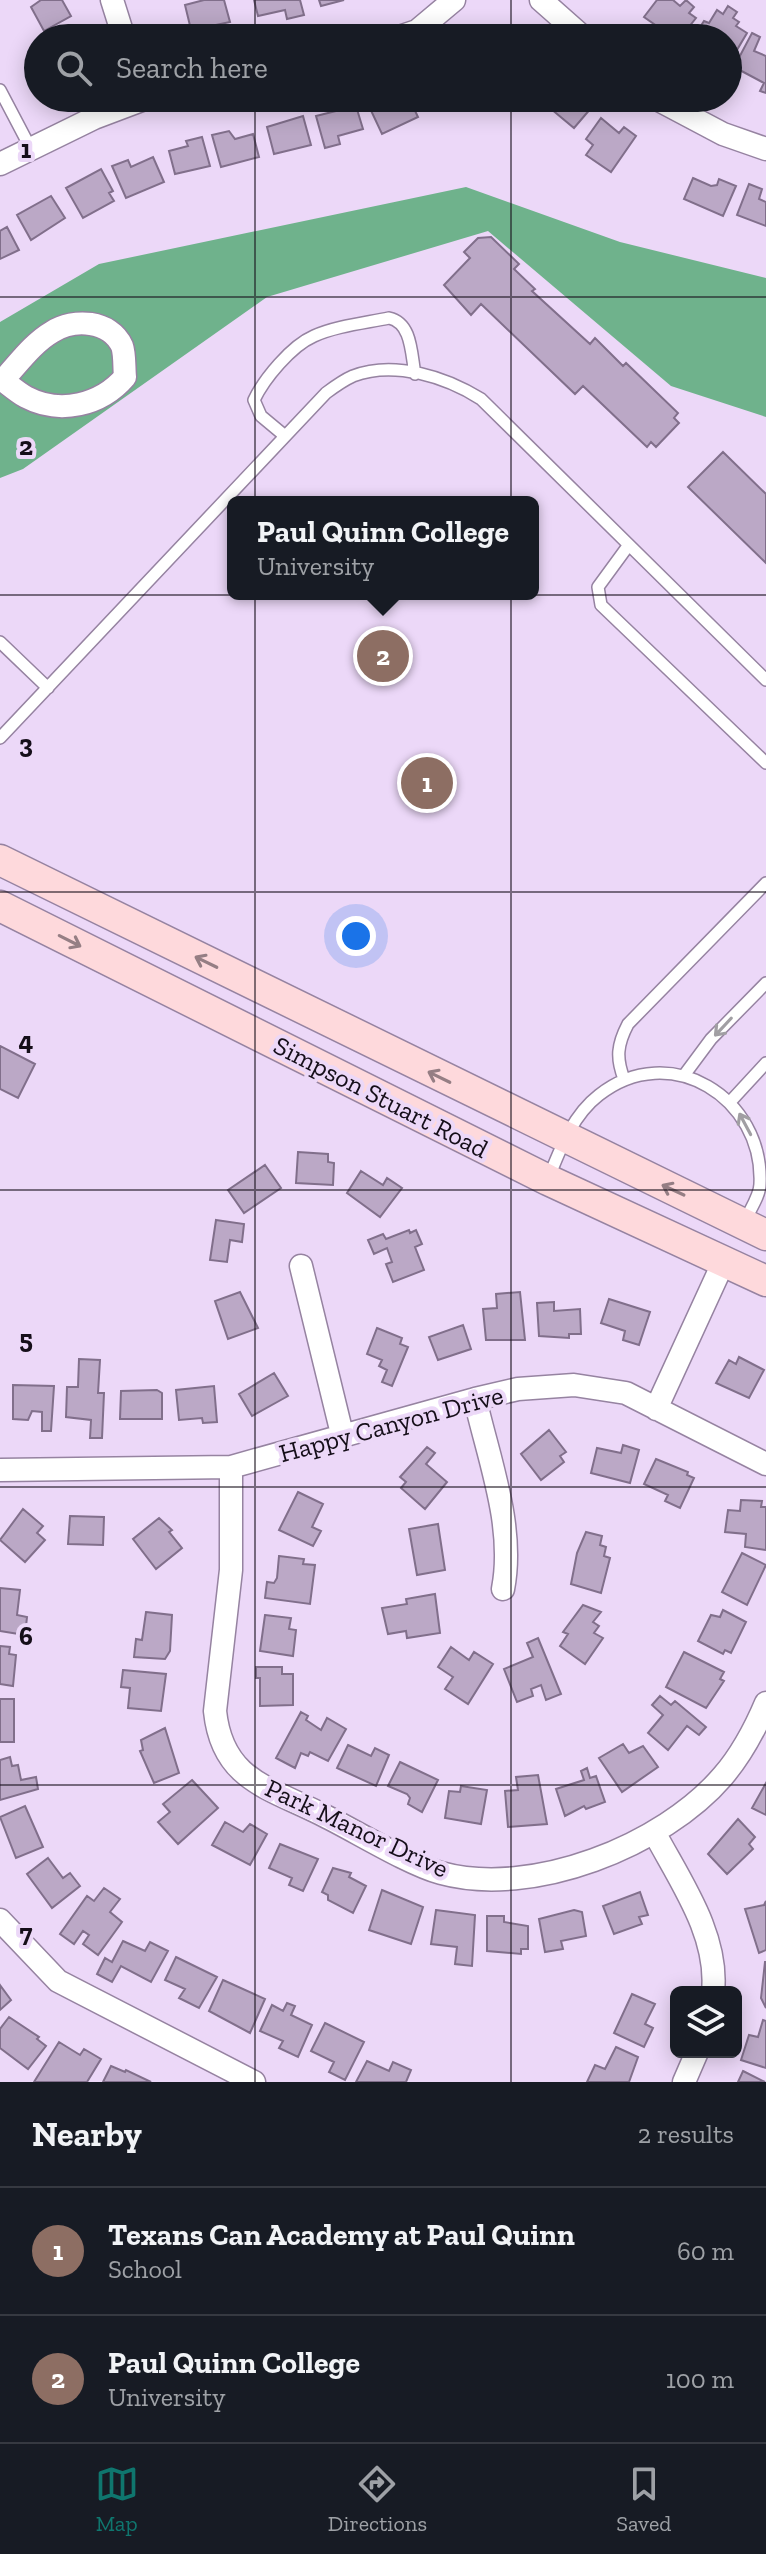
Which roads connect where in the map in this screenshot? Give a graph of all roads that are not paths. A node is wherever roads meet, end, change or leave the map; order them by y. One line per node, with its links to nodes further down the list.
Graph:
1 (112, 0): 4 (street)
2 (454, 0): 5 (street)
3 (541, 0): 6 (street)
4 (120, 24)
5 (425, 24)
6 (568, 24)
7 (0, 90): 10 (lane)
8 (113, 112): 10 (street)
9 (681, 112): 11 (street)
10 (31, 149): 12 (street)
11 (766, 149)
12 (0, 164)
13 (415, 374): 15 (lane); 15 (lane); 18 (lane)
14 (2, 379): 14 (street)
15 (285, 436): 16 (lane)
16 (229, 496)
17 (227, 498): 21 (lane)
18 (628, 546): 20 (lane); 23 (lane)
19 (0, 642): 21 (lane)
20 (766, 680)
21 (48, 688): 22 (lane)
22 (0, 738)
23 (766, 763)
24 (0, 860): 32 (main road, Simpson Stuart Road, one-way to 24)
25 (766, 883): 30 (lane)
26 (0, 906): 33 (main road, Simpson Stuart Road, one-way to 33)
27 (766, 983): 29 (lane, one-way to 29)
28 (766, 1063): 31 (lane)
29 (685, 1074): 30 (lane); 31 (lane)
30 (624, 1079): 32 (lane)
31 (730, 1102): 34 (lane, one-way to 31)
32 (565, 1138): 33 (lane); 34 (main road, Simpson Stuart Road, one-way to 32)
33 (548, 1180): 35 (main road, Simpson Stuart Road)
34 (755, 1229): 35 (main road)
35 (724, 1261): 37 (main road, Simpson Stuart Road); 39 (street)
36 (301, 1266): 40 (street)
37 (766, 1281)
38 (475, 1399): 39 (street, Happy Canyon Drive); 40 (street, Happy Canyon Drive); 44 (street)
39 (656, 1409): 41 (street, Happy Canyon Drive)
40 (343, 1438): 42 (street, Happy Canyon Drive)
41 (766, 1464)
42 (231, 1467): 43 (street, Happy Canyon Drive); 46 (street, Park Manor Drive)
43 (0, 1470)
44 (503, 1589)
45 (766, 1703): 46 (street, Park Manor Drive)
46 (654, 1832): 48 (street)
47 (0, 1920): 50 (street)
48 (713, 1986)
49 (694, 2058): 51 (street)
50 (254, 2082)
51 (684, 2082)

